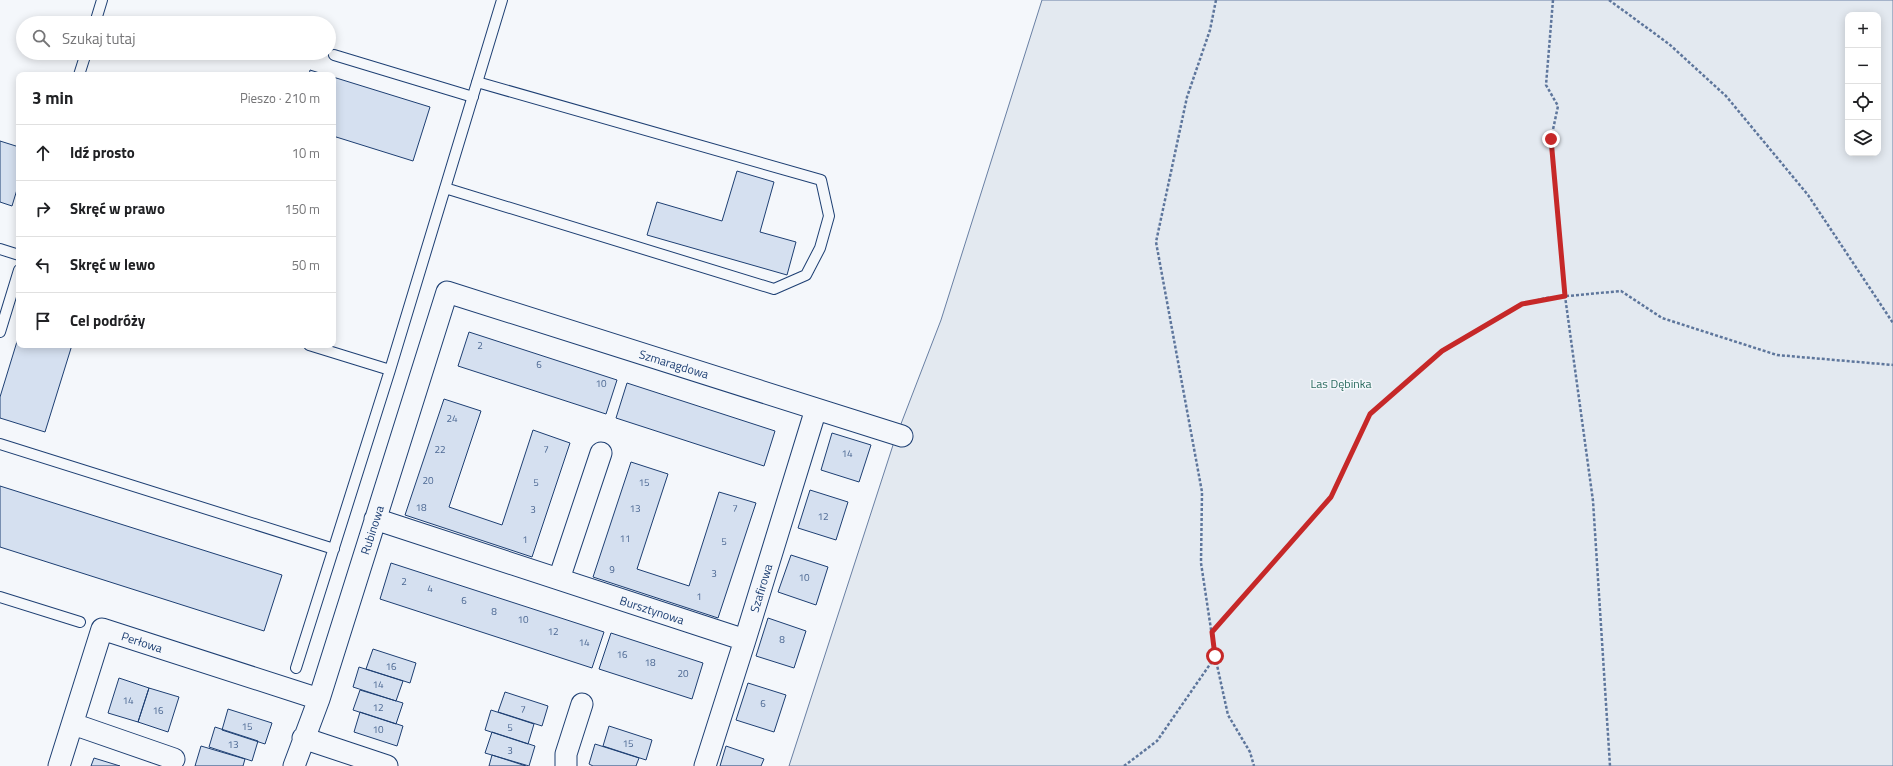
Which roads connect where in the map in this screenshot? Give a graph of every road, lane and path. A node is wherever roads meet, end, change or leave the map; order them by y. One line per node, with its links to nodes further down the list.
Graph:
1 (102, 0): 6 (lane)
2 (502, 0): 10 (lane)
3 (1216, 0): 32 (path)
4 (1553, 0): 17 (path)
5 (1609, 0): 18 (path)
6 (97, 16)
7 (336, 56): 11 (lane)
8 (84, 60): 9 (lane)
9 (80, 72)
10 (478, 82): 11 (lane); 12 (lane)
11 (473, 97): 12 (lane)
12 (445, 188): 22 (lane)
13 (0, 249): 14 (lane)
14 (16, 254)
15 (16, 280): 19 (lane)
16 (446, 292): 23 (street, Szmaragdowa); 27 (street, Rubinowa)
17 (1565, 296): 21 (path); 32 (path); 48 (path)
18 (1893, 323)
19 (0, 332)
20 (319, 348): 22 (lane)
21 (1893, 365)
22 (390, 370): 28 (lane)
23 (816, 409): 24 (street, Szmaragdowa); 33 (street, Szafirowa)
24 (902, 436)
25 (0, 444): 28 (lane)
26 (601, 453): 29 (street)
27 (375, 519): 29 (street, Bursztynowa); 36 (street, Rubinowa)
28 (334, 549): 35 (lane)
29 (559, 579): 33 (street, Bursztynowa)
30 (0, 597): 31 (lane)
31 (80, 622)
32 (1212, 632): 34 (path)
33 (745, 640): 45 (street, Szafirowa)
34 (1215, 656): 46 (path); 47 (path)
35 (296, 668)
36 (319, 699): 38 (street, Perłowa); 39 (street, Rubinowa)
37 (582, 704): 44 (street)
38 (73, 724): 40 (street); 41 (street, Perłowa)
39 (303, 738): 42 (street, Rubinowa); 43 (street)
40 (174, 760)
41 (59, 766)
42 (294, 766)
43 (387, 766)
44 (566, 766)
45 (704, 766)
46 (1124, 766)
47 (1254, 766)
48 (1610, 766)

